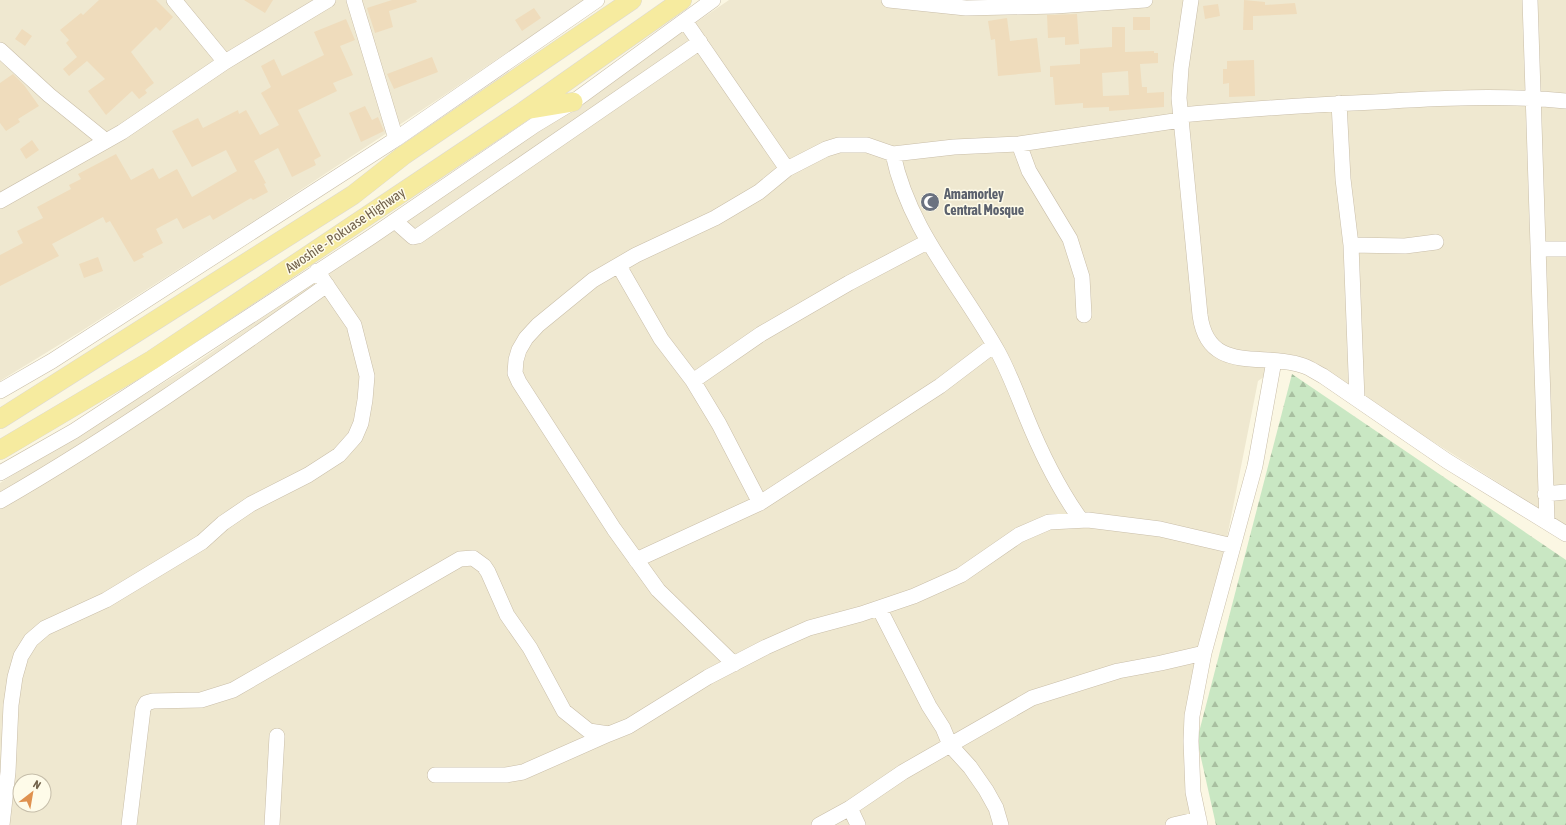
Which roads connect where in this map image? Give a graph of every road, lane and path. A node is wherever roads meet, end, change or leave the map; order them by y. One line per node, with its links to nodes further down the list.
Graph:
1 (174, 0): 16 (street)
2 (328, 0): 16 (street)
3 (354, 0): 23 (street)
4 (597, 0): 23 (street)
5 (632, 0): 39 (main road, Awoshie - Pokuase Highway)
6 (682, 0): 21 (main road, Awoshie - Pokuase Highway)
7 (713, 0): 13 (street)
8 (889, 0): 12 (street)
9 (1145, 0): 12 (street)
10 (1191, 0): 22 (street)
11 (1530, 0): 17 (street)
12 (968, 4)
13 (685, 21): 14 (street); 19 (street)
14 (700, 42): 27 (street); 29 (street)
15 (0, 50): 24 (street)
16 (226, 62): 24 (street)
17 (1535, 98): 18 (street); 20 (street); 33 (street)
18 (1566, 101)
19 (573, 102): 21 (main road); 29 (street)
20 (1339, 103): 22 (street); 32 (street)
21 (524, 111): 42 (main road, Awoshie - Pokuase Highway)
22 (1181, 117): 25 (street); 44 (street)
23 (396, 139): 47 (street)
24 (106, 141): 28 (street)
25 (1019, 144): 26 (street); 40 (street)
26 (893, 154): 27 (street); 30 (street)
27 (787, 169): 35 (street)
28 (0, 201)
29 (395, 221): 36 (street)
30 (927, 242): 43 (street); 45 (street)
31 (1436, 242): 32 (street)
32 (1351, 245): 48 (street)
33 (1538, 249): 34 (street); 54 (street)
34 (1566, 249)
35 (619, 266): 45 (street); 61 (street)
36 (317, 271): 37 (street); 38 (street)
37 (327, 284): 41 (street); 71 (street)
38 (272, 302): 41 (street); 46 (street)
39 (183, 303): 42 (main road); 50 (main road, Awoshie - Pokuase Highway)
40 (1084, 315)
41 (282, 317): 49 (street)
42 (198, 328): 51 (main road, Awoshie - Pokuase Highway)
43 (994, 345): 56 (street); 57 (street)
44 (1274, 361): 48 (street); 60 (street)
45 (693, 381): 56 (street)
46 (149, 383): 49 (street); 52 (street)
47 (0, 391)
48 (1357, 399): 58 (street)
49 (157, 402): 55 (street)
50 (0, 419)
51 (0, 450)
52 (0, 473)
53 (1566, 492): 54 (street)
54 (1545, 494): 58 (street)
55 (0, 501)
56 (760, 503): 61 (street)
57 (1081, 520): 60 (street); 62 (street)
58 (1547, 522): 59 (street)
59 (1566, 534)
60 (1233, 546): 63 (street)
61 (636, 560): 64 (street)
62 (879, 608): 64 (street); 67 (street)
63 (1204, 653): 67 (street); 70 (street)
64 (734, 664): 65 (street)
65 (609, 734): 68 (street); 72 (street)
66 (277, 736): 73 (street)
67 (950, 745): 69 (street); 76 (street)
68 (434, 775)
69 (850, 808): 74 (street); 75 (street)
70 (1200, 822): 77 (street)
71 (2, 825)
72 (129, 825)
73 (272, 825)
74 (819, 825)
75 (858, 825)
76 (1001, 825)
77 (1173, 825)

